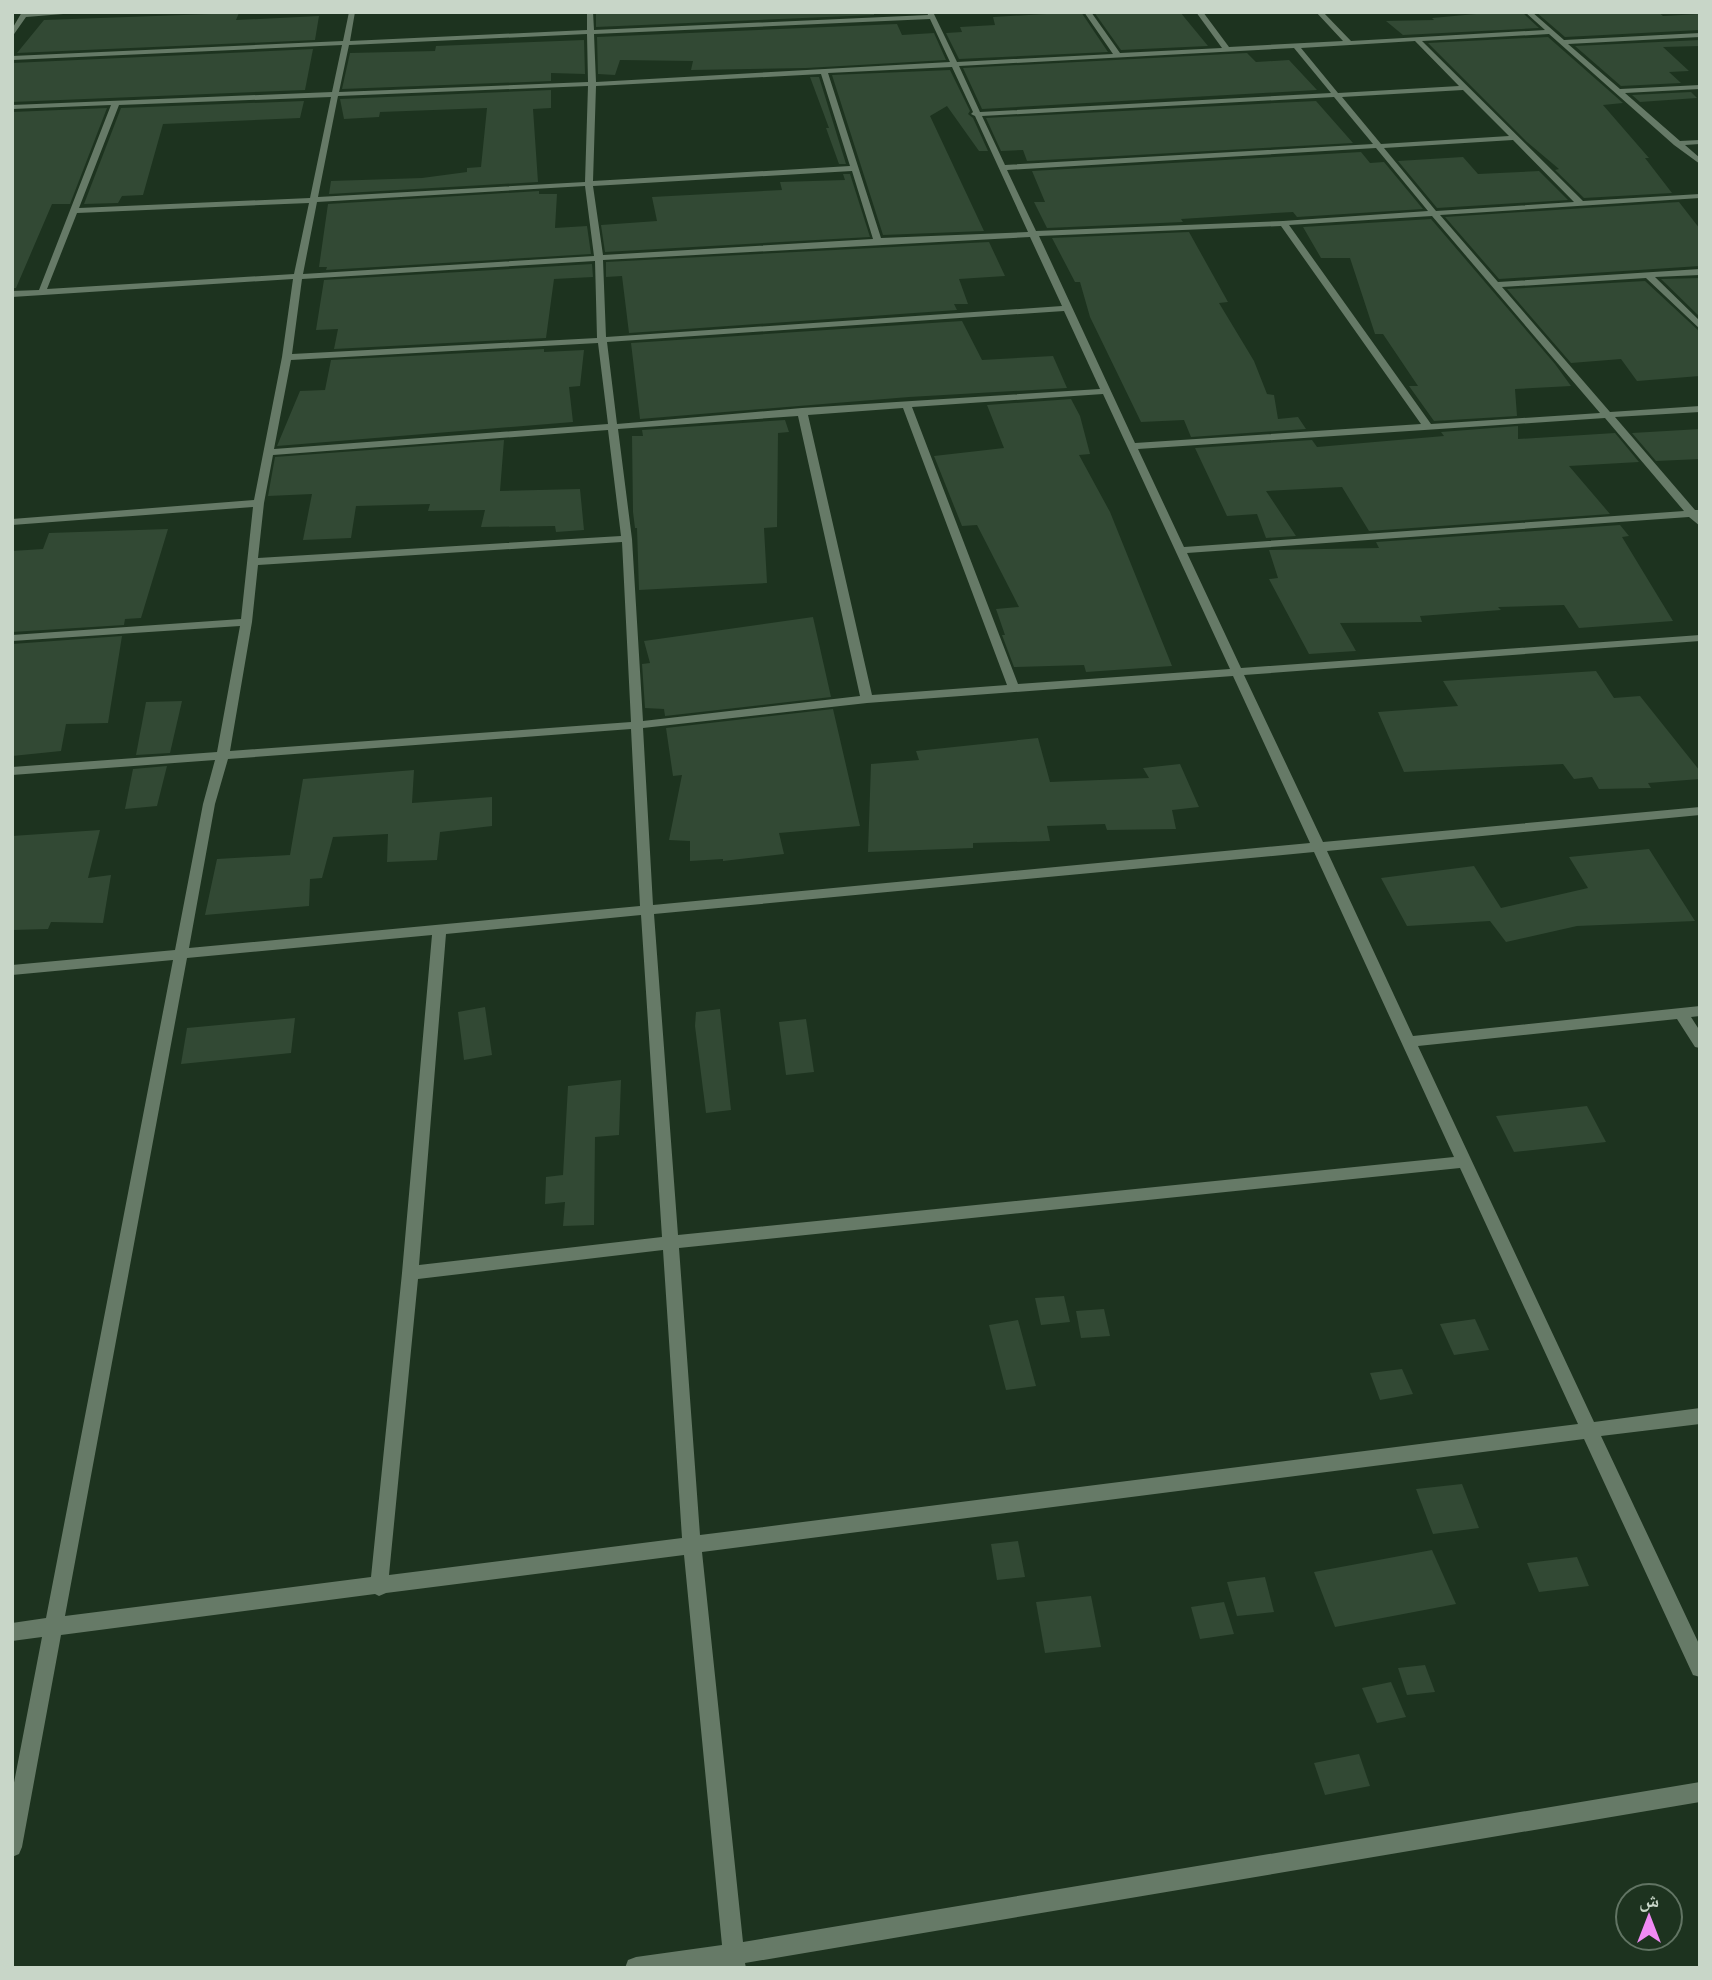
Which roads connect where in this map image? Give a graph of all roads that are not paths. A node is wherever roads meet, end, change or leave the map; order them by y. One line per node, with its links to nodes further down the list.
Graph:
1 (85, 12): 8 (street)
2 (352, 12): 17 (street)
3 (590, 12): 11 (street)
4 (1087, 12): 20 (street)
5 (1199, 12): 19 (street)
6 (1319, 12): 16 (street)
7 (1528, 12): 10 (street)
8 (24, 14): 13 (street)
9 (931, 14): 11 (street); 22 (street)
10 (1550, 32): 14 (street); 15 (street)
11 (591, 33): 17 (street); 24 (street)
12 (1700, 35): 15 (street)
13 (12, 36)
14 (1416, 39): 16 (street); 26 (street)
15 (1561, 41): 27 (street)
16 (1349, 43): 18 (street)
17 (347, 44): 21 (street); 28 (street)
18 (1295, 45): 19 (street); 29 (street)
19 (1227, 49): 20 (street)
20 (1118, 56): 22 (street)
21 (12, 58)
22 (952, 63): 23 (street); 32 (street)
23 (824, 71): 24 (street); 38 (street)
24 (592, 84): 28 (street); 40 (street)
25 (1700, 87): 27 (street)
26 (1465, 88): 29 (street); 33 (street)
27 (1617, 91): 35 (street)
28 (337, 93): 30 (street); 42 (street)
29 (1337, 96): 32 (street); 36 (street)
30 (116, 103): 31 (street); 44 (street)
31 (12, 107)
32 (975, 114): 39 (street)
33 (1515, 138): 36 (street); 43 (street)
34 (1700, 142): 35 (street)
35 (1677, 143): 37 (street)
36 (1379, 146): 39 (street); 45 (street)
37 (1700, 162)
38 (855, 168): 40 (street); 48 (street)
39 (1002, 168): 47 (street)
40 (589, 185): 42 (street); 49 (street)
41 (1700, 196): 43 (street)
42 (312, 200): 44 (street); 52 (street)
43 (1580, 203): 45 (street)
44 (73, 211): 54 (street)
45 (1434, 213): 46 (street); 53 (street)
46 (1283, 223): 47 (street); 65 (street)
47 (1032, 232): 48 (street); 56 (street)
48 (878, 241): 49 (street)
49 (600, 260): 52 (street); 58 (street)
50 (1700, 272): 51 (street)
51 (1648, 275): 53 (street); 57 (street)
52 (298, 276): 54 (street); 59 (street)
53 (1495, 285): 64 (street)
54 (42, 292): 55 (street)
55 (12, 295)
56 (1067, 308): 58 (street); 60 (street)
57 (1700, 326)
58 (602, 340): 59 (street); 66 (street)
59 (287, 357): 68 (street)
60 (1106, 391): 61 (street); 67 (street)
61 (906, 404): 63 (street); 80 (street)
62 (1700, 409): 64 (street)
63 (802, 411): 66 (street); 81 (street)
64 (1608, 416): 65 (street); 70 (street)
65 (1429, 428): 67 (street)
66 (613, 429): 68 (street); 73 (street)
67 (1132, 446): 74 (street)
68 (270, 452): 69 (street)
69 (260, 503): 71 (street); 75 (street)
70 (1696, 513): 72 (street); 74 (street)
71 (12, 523)
72 (1700, 523)
73 (627, 539): 75 (street); 82 (street)
74 (1182, 550): 79 (street)
75 (252, 562): 76 (street)
76 (246, 622): 77 (street); 83 (street)
77 (12, 638)
78 (1700, 638): 79 (street)
79 (1236, 672): 80 (street); 86 (street)
80 (1014, 689): 81 (street)
81 (867, 699): 82 (street)
82 (639, 725): 83 (street); 87 (street)
83 (223, 754): 84 (street); 89 (street)
84 (12, 771)
85 (1700, 811): 86 (street)
86 (1317, 846): 87 (street); 93 (street)
87 (647, 909): 88 (street); 96 (street)
88 (439, 931): 89 (street); 97 (street)
89 (183, 954): 90 (street); 102 (street)
90 (12, 970)
91 (1700, 1011): 92 (street)
92 (1681, 1013): 93 (street); 94 (street)
93 (1407, 1042): 95 (street)
94 (1700, 1043)
95 (1463, 1162): 96 (street); 99 (street)
96 (672, 1242): 97 (street); 100 (street)
97 (410, 1273): 101 (street)
98 (1700, 1416): 99 (street)
99 (1587, 1428): 100 (street); 104 (street)
100 (692, 1544): 101 (street); 107 (street)
101 (379, 1587): 102 (street)
102 (55, 1627): 103 (street); 106 (street)
103 (12, 1632)
104 (1700, 1668)
105 (1700, 1792): 107 (street)
106 (12, 1847)
107 (734, 1961): 108 (street)
108 (636, 1968)

